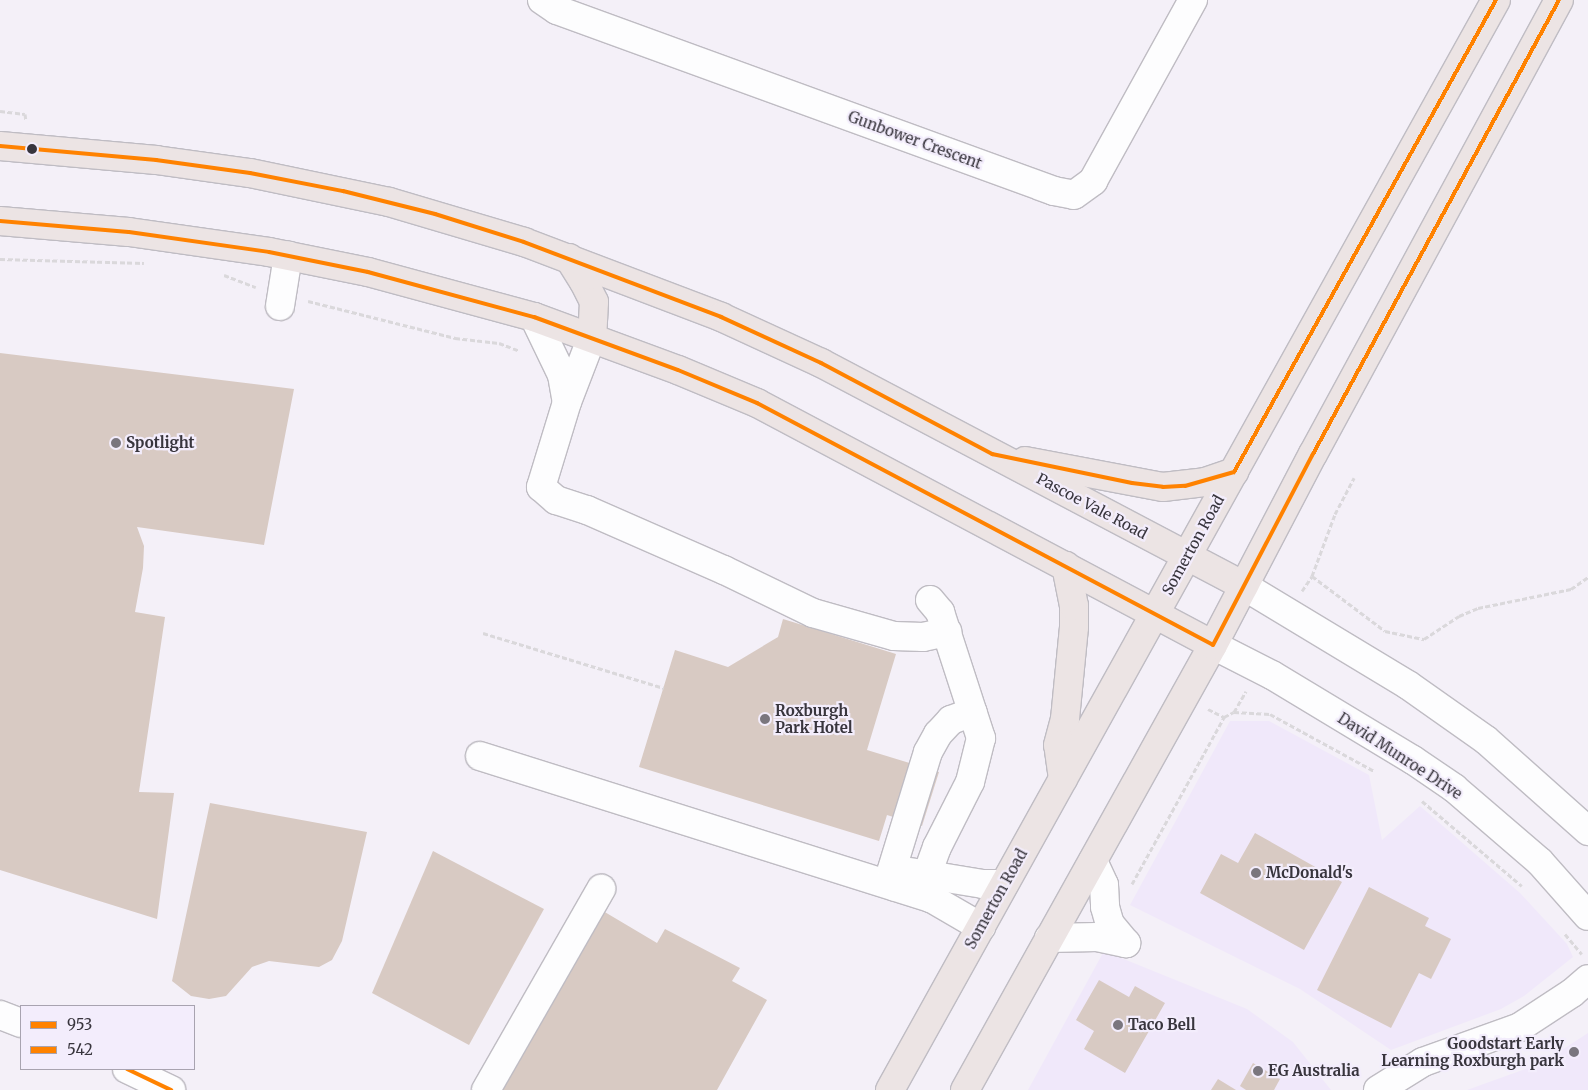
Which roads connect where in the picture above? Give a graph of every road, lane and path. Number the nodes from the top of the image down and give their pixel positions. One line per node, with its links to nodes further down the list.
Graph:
1 (542, 0): 2 (street, Gunbower Crescent)
2 (1193, 0)
3 (1496, 0): 16 (main road, Somerton Road)
4 (1559, 0): 22 (main road)
5 (0, 111): 6 (path)
6 (34, 121)
7 (0, 146): 10 (main road, Pascoe Vale Road)
8 (0, 221): 9 (main road)
9 (288, 256): 11 (street); 12 (main road)
10 (569, 258): 13 (main road); 15 (main road, Pascoe Vale Road)
11 (280, 306)
12 (534, 317): 13 (main road); 14 (street)
13 (592, 337): 14 (street); 19 (main road)
14 (567, 402): 26 (street)
15 (992, 454): 16 (main road); 18 (main road, Pascoe Vale Road)
16 (1234, 472): 18 (main road, Somerton Road)
17 (1354, 478): 20 (path)
18 (1186, 556): 22 (main road, Pascoe Vale Road); 25 (main road, Somerton Road)
19 (1066, 566): 25 (main road); 37 (main road)
20 (1312, 576): 21 (path); 23 (path)
21 (1588, 577)
22 (1244, 586): 28 (main road); 39 (street)
23 (1302, 592)
24 (930, 600): 26 (street)
25 (1156, 614): 28 (main road); 37 (main road, Somerton Road)
26 (947, 632): 32 (street)
27 (483, 633): 29 (path)
28 (1213, 645): 40 (main road); 46 (street, David Munroe Drive)
29 (664, 688)
30 (1247, 688): 33 (path)
31 (1204, 706): 34 (path)
32 (973, 712): 41 (street); 43 (street)
33 (1234, 712): 34 (path); 36 (path)
34 (1224, 718): 47 (path)
35 (480, 756): 41 (street)
36 (1374, 772)
37 (1063, 779): 42 (main road, Somerton Road)
38 (1414, 795): 45 (path)
39 (1588, 831)
40 (1093, 861): 47 (street); 50 (main road)
41 (893, 878): 43 (street)
42 (1004, 884): 43 (street); 49 (main road, Somerton Road)
43 (929, 887): 49 (street)
44 (601, 889): 56 (street)
45 (1527, 891)
46 (1588, 916)
47 (1110, 924): 50 (street)
48 (1558, 926): 51 (path)
49 (980, 927): 57 (main road, Somerton Road)
50 (1049, 938): 58 (main road)
51 (1586, 968): 59 (street)
52 (0, 1015): 53 (street)
53 (20, 1023)
54 (129, 1070): 55 (street)
55 (171, 1090)
56 (486, 1090)
57 (890, 1090)
58 (965, 1090)
59 (1378, 1090)

